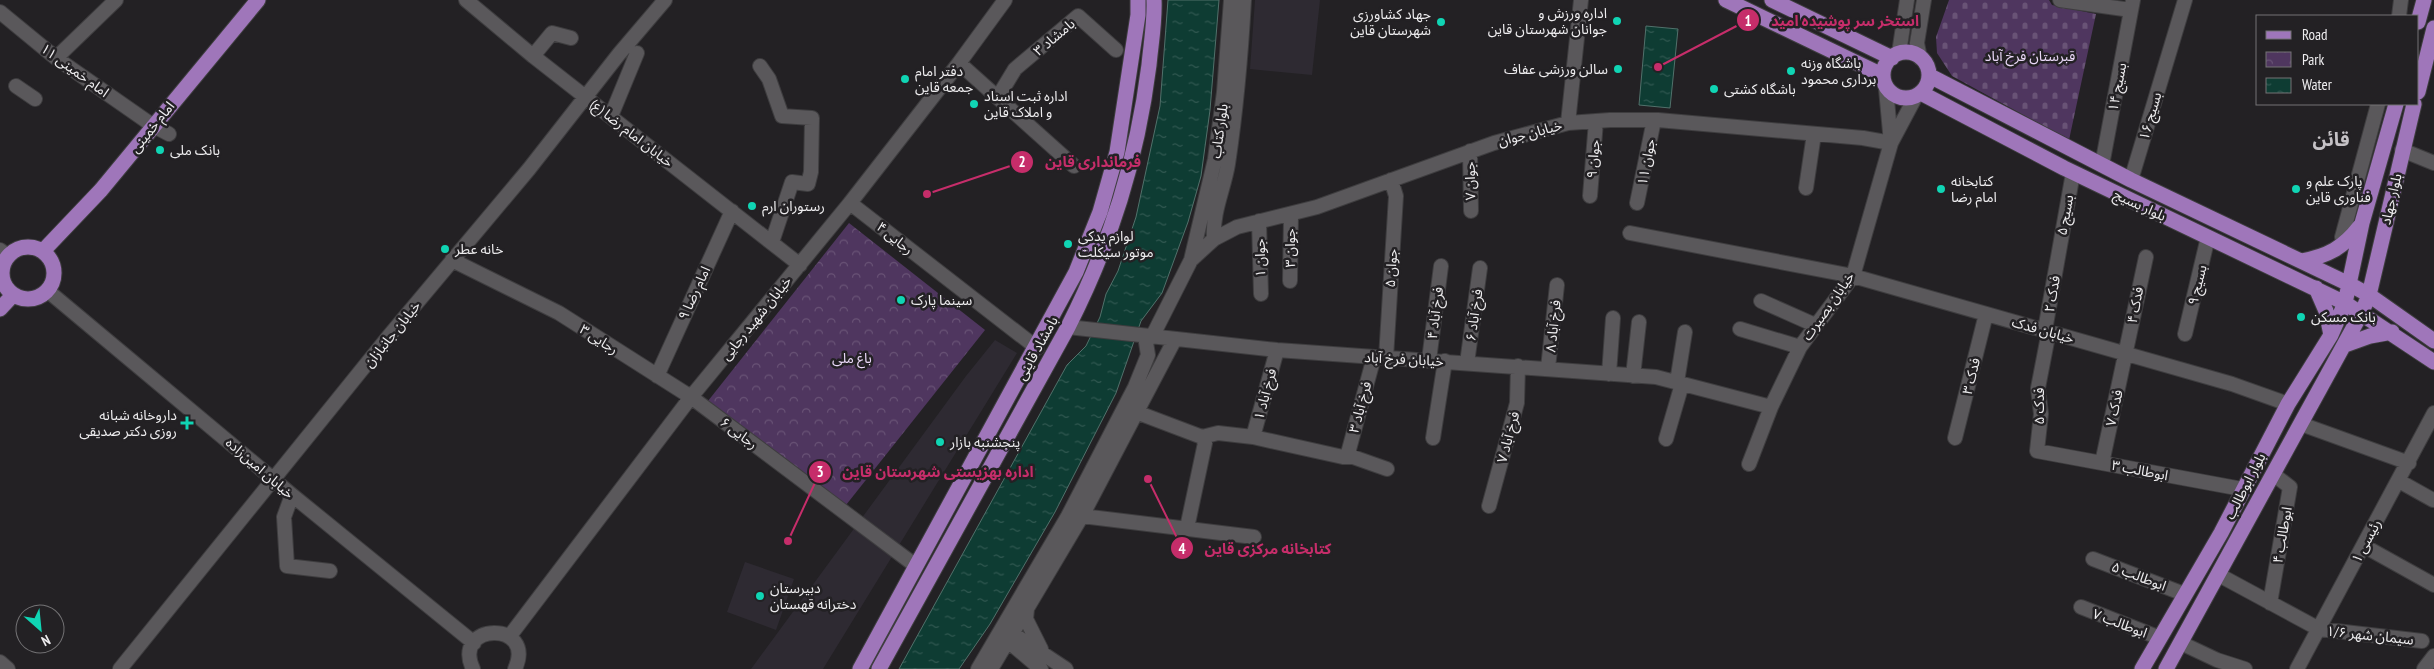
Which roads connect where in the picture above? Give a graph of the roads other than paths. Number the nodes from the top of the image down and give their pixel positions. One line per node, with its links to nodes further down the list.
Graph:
1 (116, 0): 29 (street)
2 (258, 0): 48 (main road, امام خمینی)
3 (466, 0): 28 (street, خیابان امام رضا (ع))
4 (665, 0): 38 (street, خیابان جانبازان)
5 (1005, 0): 31 (street, خیابان شهید رجایی)
6 (1138, 0): 114 (main road, بامشاد قاینی)
7 (1154, 0): 102 (main road, بامشاد قاینی)
8 (1231, 0): 80 (street, بلوار کتاب)
9 (1244, 0): 73 (street, بلوار کتاب)
10 (1581, 0): 47 (street)
11 (1726, 0): 34 (main road)
12 (1772, 0): 27 (main road)
13 (1907, 0): 27 (street)
14 (1924, 0): 30 (street)
15 (2060, 0): 19 (street)
16 (2185, 0): 59 (street, بسیج ۱۶)
17 (2401, 0): 21 (street)
18 (2424, 0): 22 (main road)
19 (2132, 5): 55 (street, بسیج ۱۴)
20 (0, 12): 29 (street, امام خمینی ۱۱)
21 (2399, 15)
22 (2419, 18)
23 (2434, 28): 35 (main road)
24 (570, 38): 28 (street)
25 (1116, 50): 39 (street, بامشاد ۳)
26 (636, 53): 44 (street)
27 (1895, 55): 30 (main road); 34 (main road)
28 (533, 56): 38 (street, خیابان امام رضا (ع))
29 (56, 58): 48 (street, امام خمینی ۱۱)
30 (1920, 58): 33 (main road)
31 (959, 64): 39 (street); 62 (street, خیابان شهید رجایی)
32 (760, 66): 74 (street)
33 (1930, 76): 37 (main road); 55 (main road, بلوار بسیج)
34 (1884, 82): 37 (main road); 51 (street)
35 (2424, 83)
36 (16, 86): 40 (street)
37 (1918, 94): 51 (street); 57 (main road, بلوار بسیج)
38 (585, 96): 44 (street, خیابان امام رضا (ع)); 79 (street, خیابان جانبازان)
39 (998, 97): 56 (street)
40 (35, 99)
41 (2378, 105): 72 (street)
42 (2396, 105): 68 (main road, بلوار جهاد)
43 (2414, 105): 52 (main road, بلوار جهاد)
44 (611, 116): 64 (street, خیابان امام رضا (ع))
45 (1654, 120): 46 (street, خیابان جوان); 50 (street, خیابان جوان); 63 (street, جوان ۱۱)
46 (1596, 121): 47 (street, خیابان جوان); 61 (street, جوان ۹)
47 (1568, 123): 53 (street, خیابان جوان)
48 (152, 126): 49 (street, امام خمینی ۱۱); 75 (main road, امام خمینی)
49 (169, 134)
50 (1814, 134): 51 (street, خیابان جوان); 60 (street)
51 (1891, 143): 85 (street, خیابان بصیرت)
52 (2402, 150): 54 (street); 69 (main road, بلوار جهاد)
53 (1470, 151): 58 (street, خیابان جوان); 65 (street, جوان ۷)
54 (2434, 163)
55 (2102, 165): 59 (main road, بلوار بسیج)
56 (1074, 166)
57 (2073, 172): 71 (main road, بلوار بسیج); 78 (street, بسیج ۵)
58 (1391, 180): 66 (street, خیابان جوان); 117 (street, جوان ۵)
59 (2131, 180): 81 (main road, بلوار بسیج)
60 (1806, 188)
61 (1590, 196)
62 (850, 203): 82 (street, خیابان شهید رجایی); 114 (street, رجایی ۴)
63 (1638, 203)
64 (732, 211): 74 (street, خیابان امام رضا (ع)); 125 (street, امام رضا ۹)
65 (1470, 211)
66 (1290, 214): 67 (street, خیابان جوان); 86 (street, جوان ۳)
67 (1259, 221): 73 (street, خیابان جوان); 91 (street, جوان ۱)
68 (2362, 223): 69 (main road); 81 (main road); 88 (main road, بلوار جهاد)
69 (2384, 228): 93 (main road, بلوار جهاد)
70 (1630, 233): 85 (street, خیابان فدک)
71 (2208, 237): 89 (main road, بلوار بسیج); 107 (street, بسیج ۹)
72 (2342, 237)
73 (1214, 238): 80 (street, خیابان جوان)
74 (772, 242): 82 (street, خیابان امام رضا (ع))
75 (43, 251): 76 (main road); 90 (main road)
76 (4, 253): 92 (main road)
77 (2146, 257): 116 (street, فدک ۴)
78 (2058, 258): 104 (street, فدک ۲)
79 (452, 260): 125 (street, رجایی ۳); 146 (street, خیابان جانبازان)
80 (1192, 260): 109 (street)
81 (2301, 261): 88 (main road, بلوار بسیج)
82 (800, 265): 128 (street, خیابان شهید رجایی)
83 (1441, 266): 118 (street, فرخ آباد ۴)
84 (1480, 268): 121 (street, فرخ آباد ۶)
85 (1853, 276): 98 (street, خیابان فدک); 101 (street, خیابان بصیرت)
86 (1290, 281)
87 (1557, 285): 123 (street, فرخ آباد ۸)
88 (2350, 285): 93 (main road, بلوار بسیج); 95 (main road, بلوار جهاد)
89 (2316, 288): 95 (main road, بلوار بسیج); 108 (main road)
90 (48, 291): 92 (main road); 146 (street, خیابان امین‌زاده)
91 (1260, 294)
92 (13, 295): 96 (main road)
93 (2369, 295): 97 (main road, بلوار جهاد); 110 (main road, بلوار بسیج)
94 (1761, 301): 101 (street)
95 (2345, 303): 97 (main road, بلوار بسیج); 108 (main road, بلوار ابوطالب)
96 (0, 309)
97 (2362, 312): 106 (main road, بلوار بسیج); 112 (main road, بلوار ابوطالب)
98 (1986, 314): 104 (street, خیابان فدک); 137 (street, فدک ۳)
99 (1613, 318): 124 (street)
100 (1639, 322): 126 (street)
101 (1815, 325): 113 (street, خیابان بصیرت)
102 (1068, 327): 109 (street, خیابان فرخ آباد); 178 (main road, بامشاد قاینی)
103 (1740, 329): 113 (street)
104 (2047, 331): 116 (street, خیابان فدک); 139 (street, فدک ۵)
105 (1685, 332): 127 (street)
106 (2392, 332): 112 (main road); 120 (main road, بلوار بسیج)
107 (2185, 334)
108 (2331, 335): 129 (main road, بلوار ابوطالب)
109 (1148, 336): 111 (street, خیابان فرخ آباد); 168 (street)
110 (2433, 337)
111 (1175, 339): 115 (street, خیابان فرخ آباد); 131 (street)
112 (2345, 345): 133 (main road, بلوار ابوطالب)
113 (1800, 347): 130 (street, خیابان بصیرت)
114 (1037, 348): 159 (main road, بامشاد قاینی)
115 (1278, 350): 117 (street, خیابان فرخ آباد); 135 (street, فرخ آباد ۱)
116 (2126, 354): 129 (street, خیابان فدک); 141 (street, فدک ۷)
117 (1380, 358): 118 (street, خیابان فرخ آباد); 140 (street, فرخ آباد ۳)
118 (1429, 360): 119 (street, خیابان فرخ آباد)
119 (1445, 361): 121 (street, خیابان فرخ آباد); 136 (street)
120 (2434, 362)
121 (1467, 363): 122 (street, خیابان فرخ آباد)
122 (1518, 366): 123 (street, خیابان فرخ آباد); 151 (street, فرخ آباد ۷)
123 (1548, 368): 124 (street, خیابان فرخ آباد)
124 (1609, 374): 126 (street, خیابان فرخ آباد)
125 (657, 376): 128 (street, رجایی ۳)
126 (1634, 376): 127 (street, خیابان فرخ آباد)
127 (1679, 383): 130 (street, خیابان فرخ آباد); 138 (street)
128 (691, 397): 159 (street, رجایی ۶); 169 (street, خیابان شهید رجایی)
129 (2288, 404): 148 (main road, بلوار ابوطالب)
130 (1771, 407): 143 (street, خیابان بصیرت)
131 (1136, 412): 134 (street); 152 (street)
132 (2434, 413): 142 (street, رئیسی ۱)
133 (2301, 424): 142 (street); 145 (main road, بلوار ابوطالب)
134 (1202, 437): 135 (street); 153 (street)
135 (1254, 437): 140 (street)
136 (1433, 438)
137 (1955, 438)
138 (1666, 439)
139 (2037, 451): 141 (street, ابوطالب ۳)
140 (1347, 458): 144 (street)
141 (2102, 463): 148 (street, ابوطالب ۳)
142 (2408, 463): 147 (street, رئیسی ۱)
143 (1749, 464)
144 (1387, 469)
145 (2274, 474): 156 (main road, بلوار ابوطالب); 164 (street, ابوطالب ۴)
146 (275, 479): 149 (street, خیابان امین‌زاده); 183 (street, خیابان جانبازان)
147 (2399, 481): 150 (street); 157 (street, رئیسی ۱)
148 (2242, 489): 154 (main road, بلوار ابوطالب)
149 (292, 495): 160 (street); 172 (street, خیابان امین‌زاده)
150 (2433, 500)
151 (1489, 506)
152 (1082, 516): 153 (street); 166 (street)
153 (1187, 528): 155 (street)
154 (2221, 533): 156 (street); 163 (main road, بلوار ابوطالب)
155 (1254, 537)
156 (2236, 543): 161 (main road, بلوار ابوطالب)
157 (2364, 546): 162 (street); 167 (street, رئیسی ۱)
158 (2093, 559): 163 (street, ابوطالب ۵)
159 (916, 566): 174 (main road, بامشاد قاینی)
160 (330, 571)
161 (2219, 575): 164 (street); 173 (main road, بلوار ابوطالب)
162 (2434, 585)
163 (2184, 594): 170 (main road, بلوار ابوطالب)
164 (2270, 603): 167 (street)
165 (2081, 607): 170 (street, ابوطالب ۷)
166 (1027, 609): 168 (street); 175 (street)
167 (2318, 629): 171 (street, سیمان شهر ۱/۶); 191 (street, رئیسی ۱)
168 (1005, 634): 175 (street); 179 (street); 180 (street); 187 (street)
169 (509, 637): 172 (street); 185 (street)
170 (2160, 638): 189 (main road, بلوار ابوطالب)
171 (2422, 640)
172 (474, 642): 184 (street)
173 (2181, 643): 181 (street); 190 (main road, بلوار ابوطالب)
174 (870, 652): 178 (main road); 186 (main road, بامشاد قاینی)
175 (1043, 652): 188 (street)
176 (2434, 656): 192 (street)
177 (0, 662): 182 (street)
178 (882, 664)
179 (1037, 665): 180 (street)
180 (993, 666)
181 (2242, 668)
182 (8, 669)
183 (120, 669)
184 (474, 669)
185 (515, 669)
186 (860, 669)
187 (978, 669)
188 (1066, 669)
189 (2142, 669)
190 (2166, 669)
191 (2297, 669)
192 (2424, 669)

